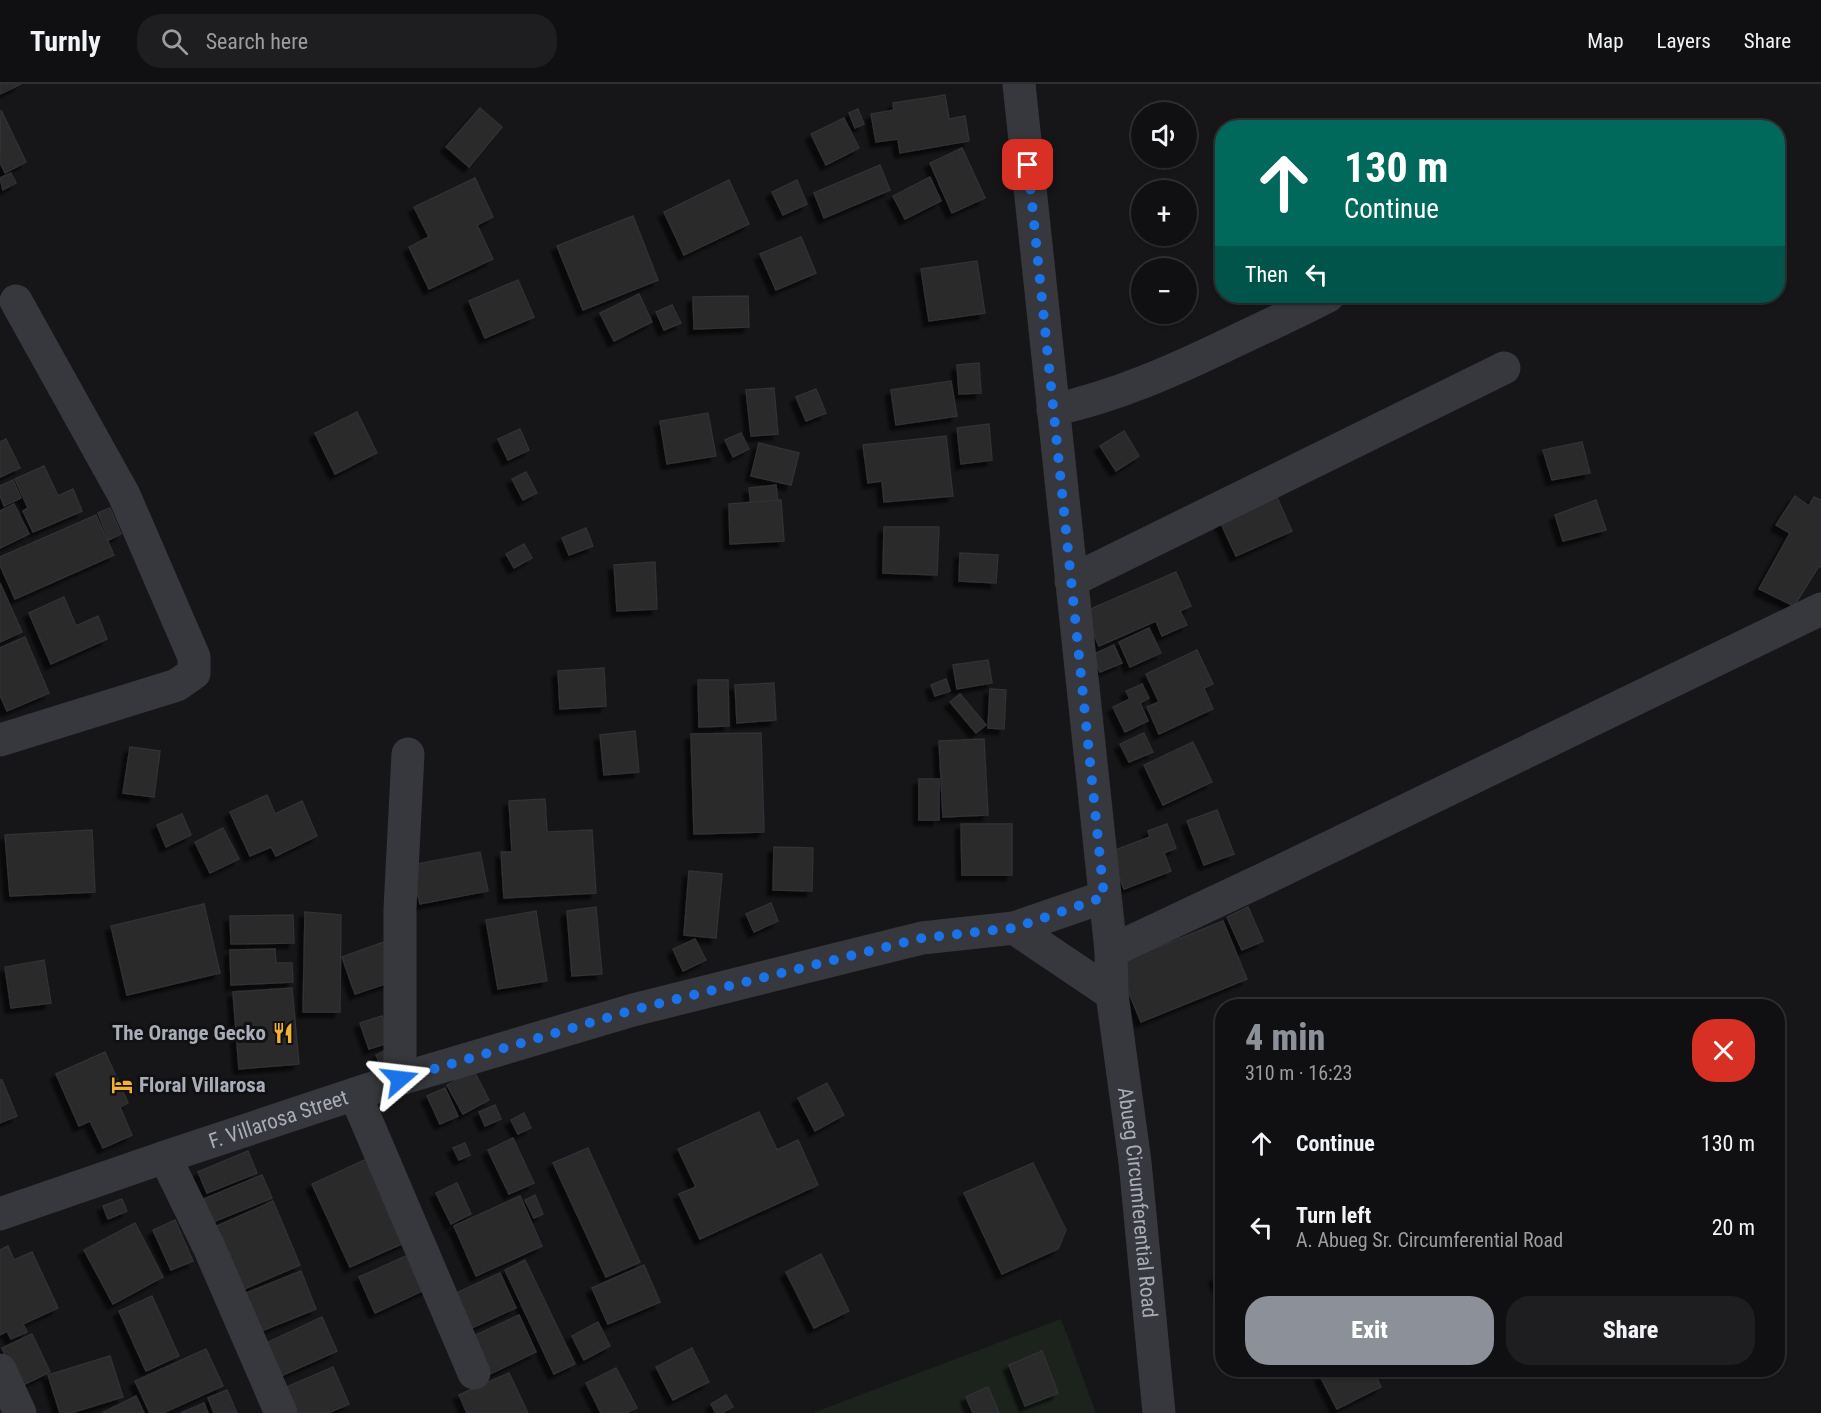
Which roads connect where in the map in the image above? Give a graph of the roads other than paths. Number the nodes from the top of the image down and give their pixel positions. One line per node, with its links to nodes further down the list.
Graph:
1 (1019, 84): 5 (street, Abueg Circumferential Road)
2 (16, 301): 8 (street)
3 (1313, 303): 5 (street)
4 (1504, 368): 6 (street)
5 (1053, 410): 6 (street, Abueg Circumferential Road)
6 (1071, 581): 10 (street, Abueg Circumferential Road)
7 (1821, 609): 12 (street)
8 (0, 740)
9 (408, 754): 14 (street)
10 (1104, 897): 11 (street, F. Villarosa Street); 12 (street, Abueg Circumferential Road)
11 (1014, 928): 13 (street); 14 (street, F. Villarosa Street)
12 (1110, 951): 13 (street, Abueg Circumferential Road)
13 (1113, 994): 22 (street, Abueg Circumferential Road)
14 (400, 1079): 15 (street, F. Villarosa Street)
15 (354, 1094): 16 (street, F. Villarosa Street); 19 (street)
16 (165, 1157): 17 (street, F. Villarosa Street); 21 (street)
17 (0, 1214)
18 (0, 1370): 20 (street)
19 (474, 1372)
20 (20, 1413)
21 (281, 1413)
22 (1159, 1413)

